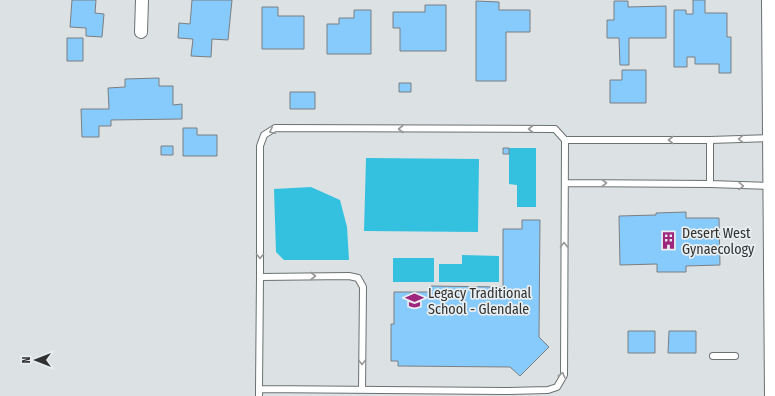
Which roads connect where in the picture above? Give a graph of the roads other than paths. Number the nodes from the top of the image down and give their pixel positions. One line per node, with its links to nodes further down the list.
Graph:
1 (142, 0): 3 (street)
2 (770, 0): 4 (main road)
3 (141, 32)
4 (772, 138): 6 (lane, one-way to 6); 9 (main road)
5 (565, 140): 6 (lane, one-way to 5); 7 (lane); 10 (lane, one-way to 10)
6 (710, 140): 8 (lane)
7 (565, 183): 8 (lane, one-way to 8); 16 (lane, one-way to 7)
8 (710, 184): 9 (lane, one-way to 9)
9 (773, 196): 11 (main road)
10 (260, 277): 14 (lane); 15 (lane, one-way to 15)
11 (774, 336): 18 (main road)
12 (713, 356): 13 (lane)
13 (736, 356)
14 (258, 389): 15 (lane); 17 (lane)
15 (362, 390): 16 (lane)
16 (505, 393)
17 (259, 396)
18 (773, 396)

